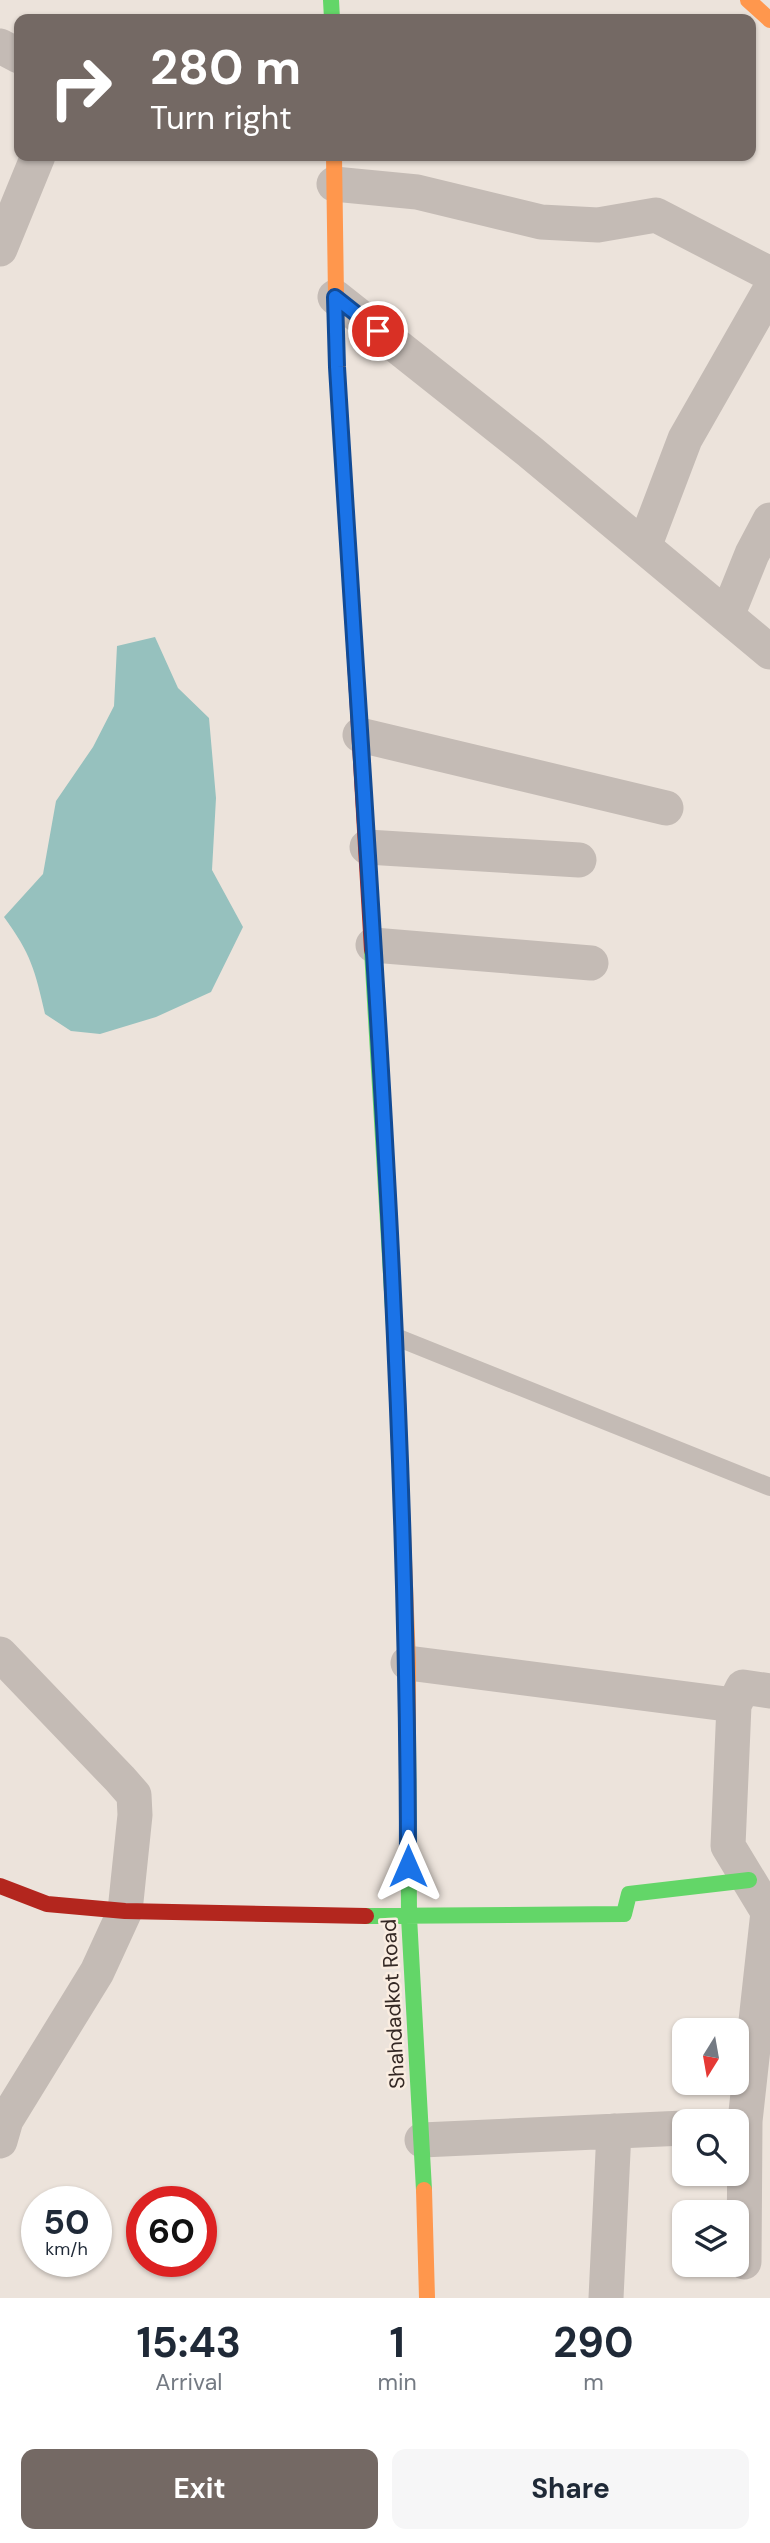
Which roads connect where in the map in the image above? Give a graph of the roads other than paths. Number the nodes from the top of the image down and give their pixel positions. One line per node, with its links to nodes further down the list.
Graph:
1 (748, 0): 2 (main road)
2 (770, 20)
3 (36, 161): 5 (street)
4 (334, 170): 6 (street); 8 (main road, Shahdadkot Road)
5 (0, 249)
6 (770, 274)
7 (770, 290): 10 (street)
8 (335, 297): 10 (street); 13 (main road, Shahdadkot Road)
9 (770, 520): 11 (street)
10 (644, 547): 11 (street)
11 (727, 616): 12 (street)
12 (770, 652)
13 (360, 735): 14 (street); 15 (main road, Shahdadkot Road)
14 (666, 808)
15 (367, 847): 16 (street); 17 (main road, Shahdadkot Road)
16 (579, 860)
17 (373, 945): 18 (street); 19 (main road, Shahdadkot Road)
18 (591, 963)
19 (396, 1337): 20 (lane); 22 (main road, Shahdadkot Road)
20 (770, 1487)
21 (0, 1654): 27 (street)
22 (408, 1663): 24 (street); 28 (main road, Shahdadkot Road)
23 (770, 1691): 24 (street)
24 (734, 1705): 25 (street)
25 (749, 1881): 28 (main road); 29 (street)
26 (0, 1886): 27 (main road)
27 (125, 1911): 28 (main road); 33 (street)
28 (409, 1917): 32 (main road, Shahdadkot Road)
29 (751, 2118): 34 (street)
30 (672, 2129): 31 (street)
31 (614, 2131): 32 (street); 36 (street)
32 (422, 2140): 35 (main road, Shahdadkot Road)
33 (0, 2141)
34 (747, 2200)
35 (427, 2298)
36 (606, 2298)

